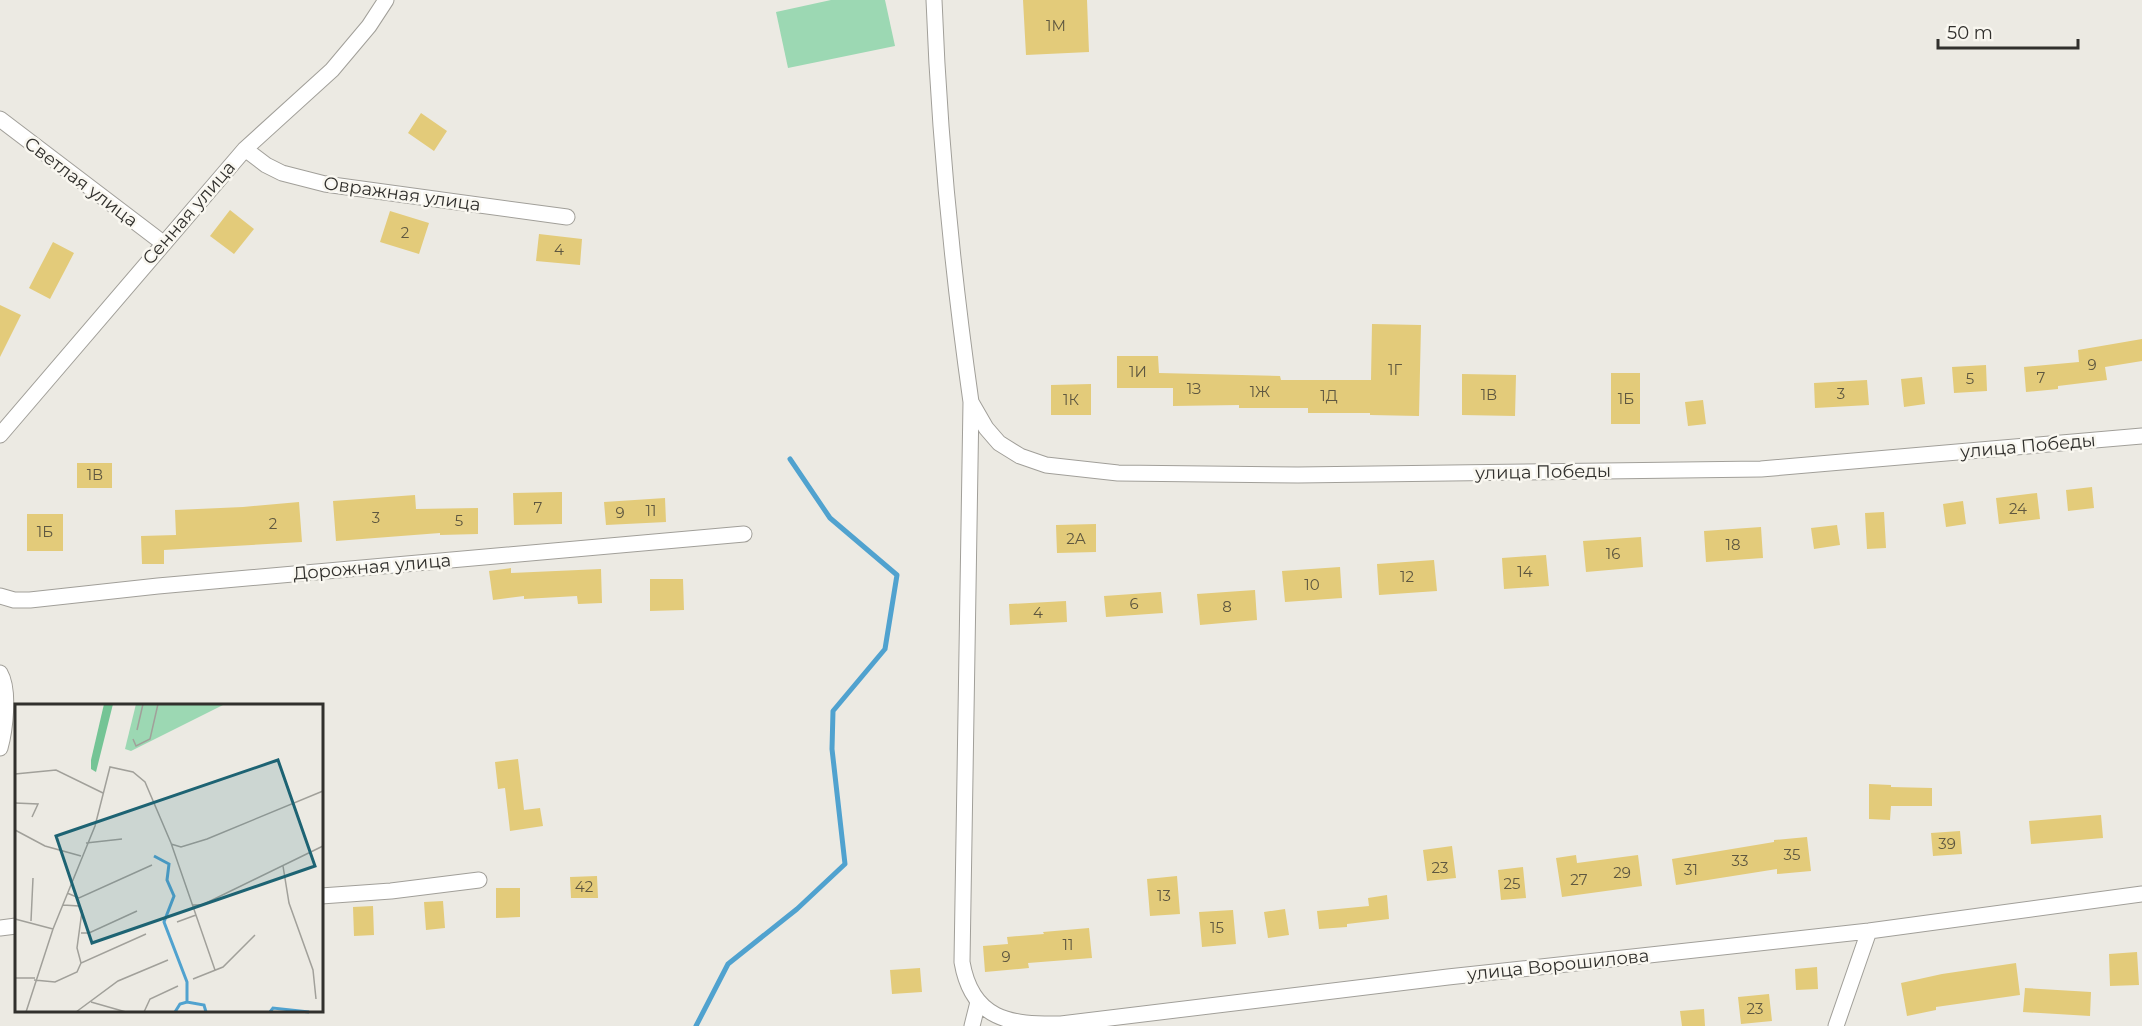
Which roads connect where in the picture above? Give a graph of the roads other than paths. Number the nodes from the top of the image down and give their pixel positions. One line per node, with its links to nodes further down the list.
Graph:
1 (386, 0): 4 (street, Сенная улица)
2 (934, 0): 7 (street)
3 (0, 120): 6 (street, Светлая улица)
4 (245, 149): 5 (street, Овражная улица); 6 (street, Сенная улица)
5 (567, 217)
6 (163, 243): 8 (street, Сенная улица)
7 (971, 402): 9 (street, улица Победы); 20 (street)
8 (0, 435)
9 (2142, 436)
10 (744, 534): 11 (street, Дорожная улица)
11 (0, 596)
12 (0, 673): 13 (street)
13 (0, 748)
14 (478, 880): 16 (street)
15 (2142, 894): 19 (street, улица Ворошилова)
16 (322, 896)
17 (15, 926): 18 (street)
18 (0, 927)
19 (1869, 932): 20 (street, улица Ворошилова); 22 (street)
20 (978, 1002): 21 (street)
21 (972, 1026)
22 (1836, 1026)

